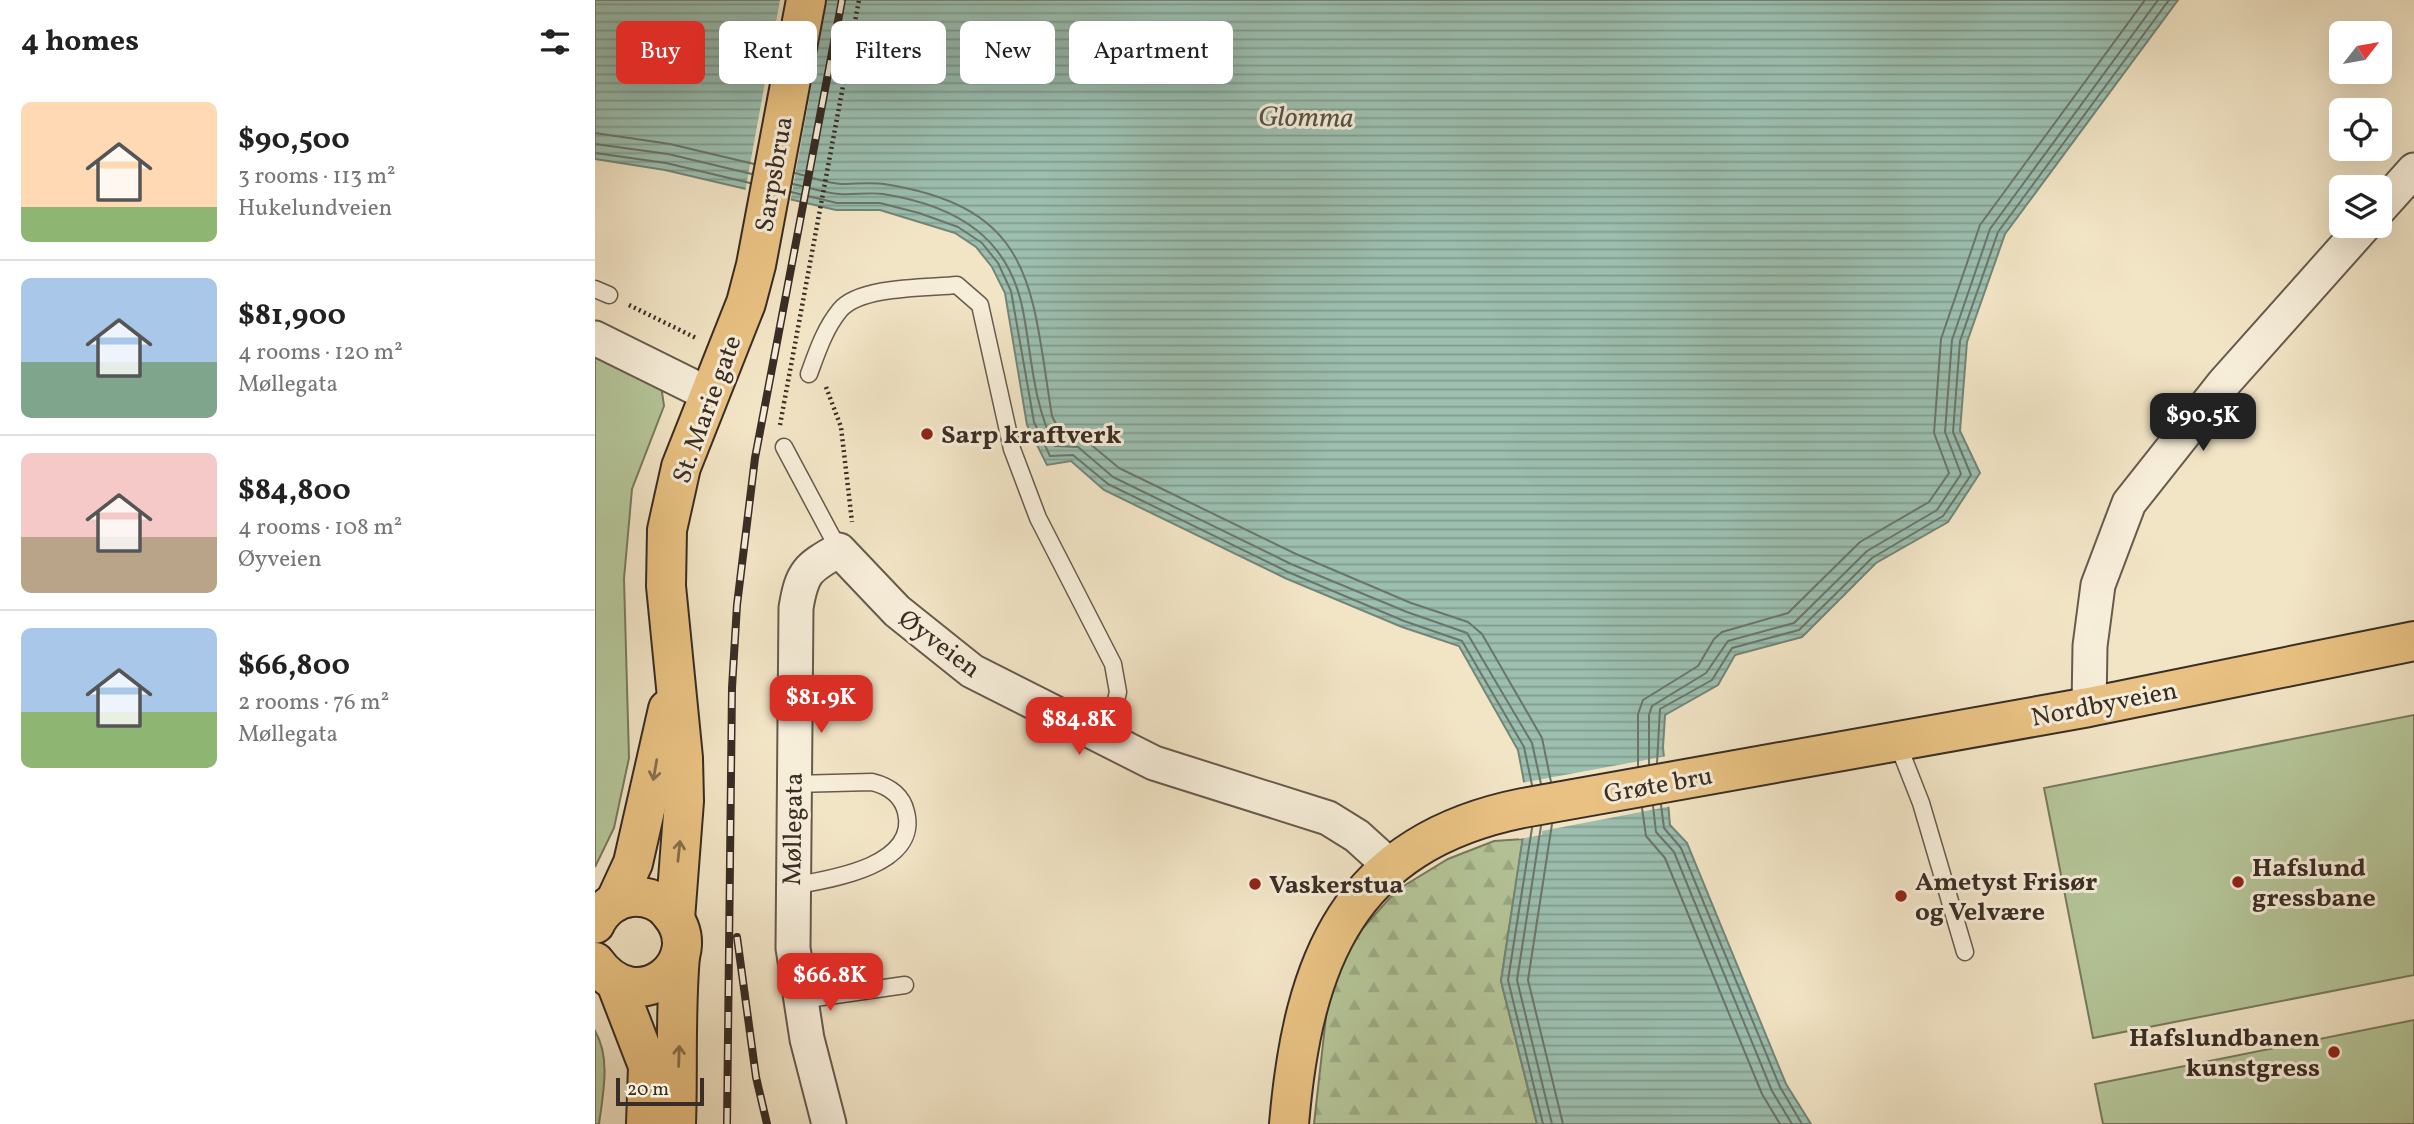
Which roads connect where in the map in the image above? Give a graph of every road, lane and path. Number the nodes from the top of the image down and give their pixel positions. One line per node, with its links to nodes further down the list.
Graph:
1 (806, 0): 6 (main road, Sarpsbrua)
2 (859, 0): 12 (path, bridge)
3 (2414, 170): 4 (street)
4 (2392, 195)
5 (2353, 238): 17 (street)
6 (757, 265): 11 (main road, St. Marie gate)
7 (602, 292): 9 (path)
8 (595, 338): 11 (street)
9 (703, 341)
10 (809, 374): 14 (path); 18 (lane)
11 (710, 395): 16 (main road, St. Marie gate)
12 (784, 403)
13 (784, 447): 14 (lane, Øyveien)
14 (839, 550): 18 (street, Øyveien); 21 (street, Møllegata)
15 (2414, 641): 17 (main road, Nordbyveien)
16 (675, 680): 24 (main road, St. Marie gate, one-way to 24); 25 (main road, St. Marie gate, one-way to 16)
17 (2089, 707): 19 (main road, Nordbyveien)
18 (1106, 741): 22 (street, Øyveien)
19 (1897, 742): 20 (main road, Nordbyveien); 26 (lane)
20 (1794, 760): 22 (main road, Grøte bru)
21 (793, 784): 23 (street, Møllegata); 23 (lane)
22 (1390, 866): 33 (main road)
23 (791, 886): 29 (street, Møllegata)
24 (603, 911): 25 (main road)
25 (678, 937): 27 (main road); 31 (main road, St. Marie gate, one-way to 25)
26 (1965, 952)
27 (602, 973): 30 (main road)
28 (905, 985): 29 (lane)
29 (801, 1000): 32 (street, Møllegata)
30 (646, 1124)
31 (676, 1124)
32 (829, 1124)
33 (1289, 1124)

